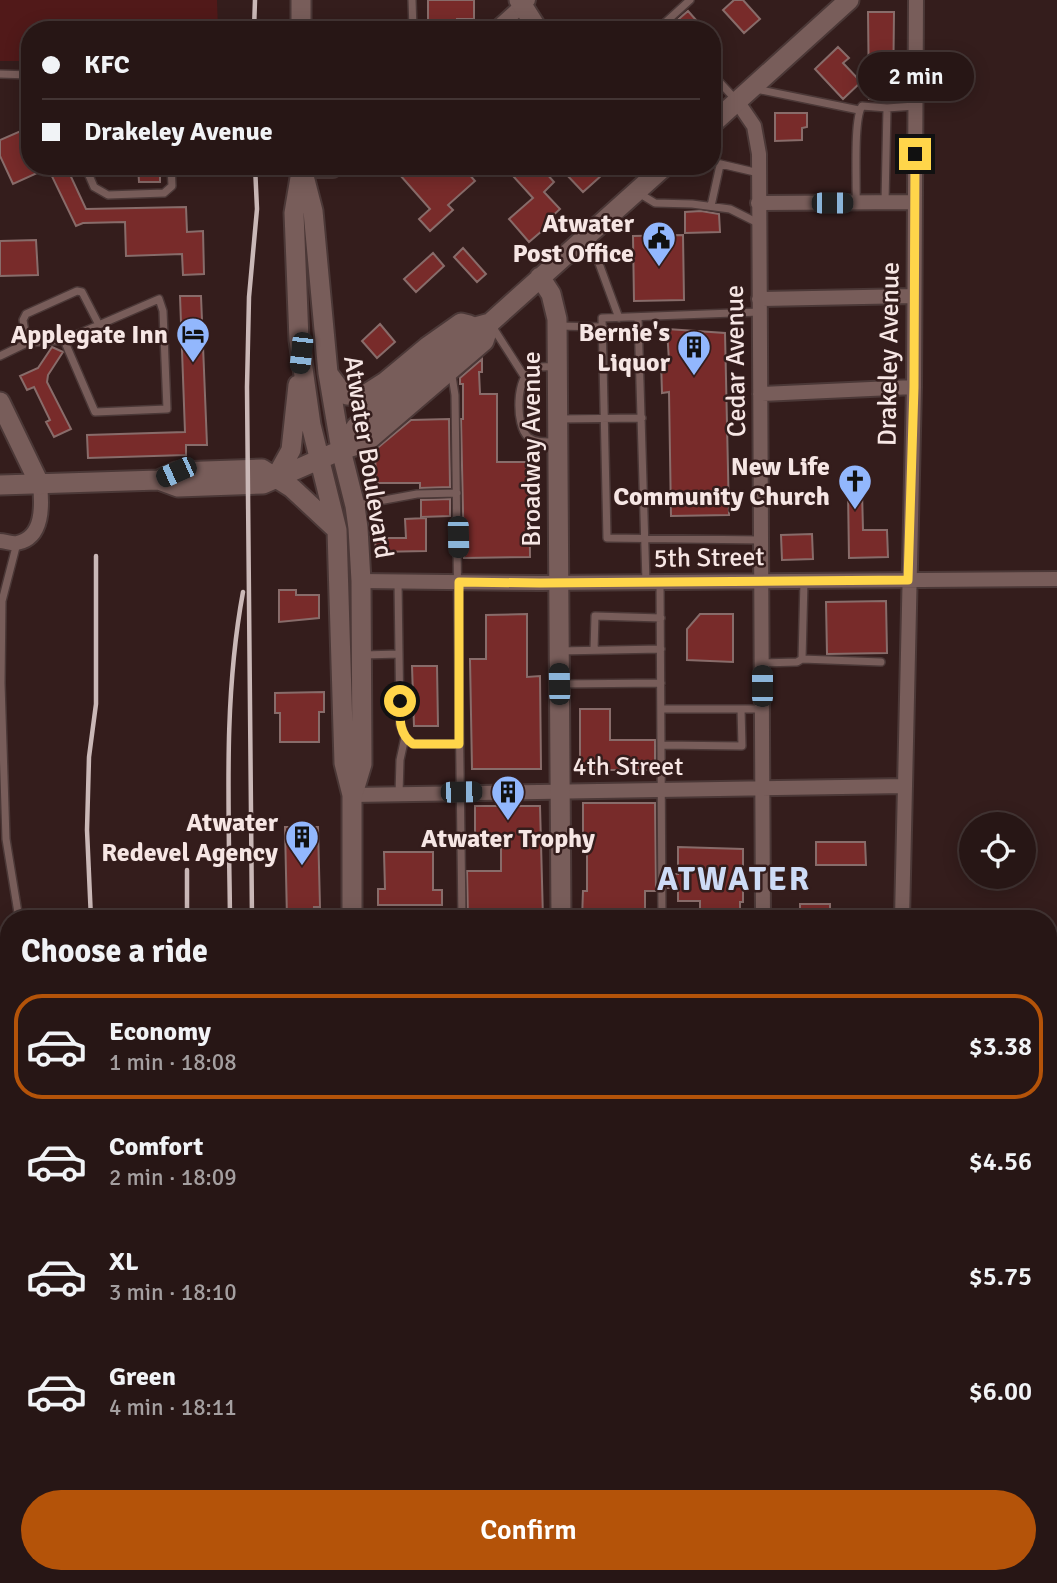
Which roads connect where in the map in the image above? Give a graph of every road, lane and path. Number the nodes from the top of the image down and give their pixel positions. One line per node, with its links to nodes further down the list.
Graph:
1 (301, 0): 7 (main road)
2 (412, 0): 8 (lane)
3 (690, 0): 11 (lane)
4 (849, 0): 15 (main road)
5 (916, 0): 17 (street, Drakeley Avenue)
6 (523, 2): 9 (street); 10 (main road)
7 (301, 21)
8 (413, 21)
9 (504, 21)
10 (533, 21)
11 (667, 21)
12 (0, 74): 13 (lane)
13 (21, 75)
14 (721, 84): 16 (lane)
15 (752, 88): 16 (main road); 19 (lane)
16 (737, 101): 20 (main road); 22 (street, Cedar Avenue)
17 (915, 106): 18 (lane); 31 (street, Drakeley Avenue)
18 (887, 108): 19 (lane); 30 (lane)
19 (859, 110): 33 (lane)
20 (721, 116)
21 (721, 165): 22 (lane)
22 (758, 173): 32 (street, Cedar Avenue)
23 (89, 175): 24 (lane)
24 (172, 175)
25 (301, 175): 48 (main road, Atwater Boulevard)
26 (304, 175): 52 (main road, Atwater Boulevard)
27 (654, 175): 29 (main road)
28 (715, 175): 34 (lane)
29 (636, 192): 34 (lane); 36 (main road)
30 (885, 202): 31 (street); 33 (street)
31 (914, 202): 38 (street, Drakeley Avenue)
32 (758, 203): 33 (street); 35 (street, Cedar Avenue)
33 (856, 203)
34 (711, 206): 35 (lane)
35 (758, 223): 39 (street, Cedar Avenue)
36 (580, 241): 37 (main road); 41 (lane)
37 (540, 277): 44 (main road); 45 (main road, Broadway Avenue)
38 (913, 296): 39 (street); 54 (street, Drakeley Avenue)
39 (759, 305): 40 (lane); 55 (street, Cedar Avenue)
40 (638, 317): 41 (lane); 58 (lane)
41 (620, 318): 42 (lane)
42 (603, 323): 45 (lane); 57 (lane)
43 (99, 325): 46 (lane); 46 (lane); 47 (lane)
44 (481, 325): 51 (main road); 52 (main road); 53 (lane); 61 (main road)
45 (557, 326): 50 (main road, Broadway Avenue)
46 (64, 340): 47 (lane)
47 (27, 343): 49 (lane)
48 (301, 353): 62 (main road, Atwater Boulevard); 63 (main road)
49 (0, 356)
50 (557, 367): 53 (lane); 59 (main road, Broadway Avenue)
51 (451, 370): 61 (main road); 66 (lane)
52 (328, 373): 61 (main road, Atwater Boulevard)
53 (524, 376): 60 (lane)
54 (914, 387): 55 (street); 75 (street, Drakeley Avenue)
55 (760, 394): 70 (street, Cedar Avenue)
56 (0, 401): 65 (main road)
57 (605, 418): 58 (lane); 59 (lane); 69 (lane)
58 (642, 418): 69 (lane)
59 (558, 419): 60 (main road, Broadway Avenue)
60 (557, 442): 81 (main road, Broadway Avenue)
61 (341, 450): 62 (main road); 67 (main road, Atwater Boulevard)
62 (319, 461): 63 (main road); 68 (main road, Atwater Boulevard)
63 (276, 477): 65 (main road); 68 (main road)
64 (0, 485): 65 (main road)
65 (40, 485): 72 (street)
66 (457, 493): 67 (lane); 79 (lane)
67 (355, 506): 77 (main road, Atwater Boulevard)
68 (337, 530): 105 (main road, Atwater Boulevard)
69 (645, 539): 70 (lane); 80 (lane)
70 (761, 540): 76 (street, Cedar Avenue)
71 (0, 541): 72 (street)
72 (18, 543): 106 (lane)
73 (1057, 579): 75 (street, 5th Street)
74 (804, 580): 75 (street, 5th Street); 76 (street, 5th Street); 88 (lane)
75 (908, 580): 99 (street, Drakeley Avenue)
76 (762, 581): 80 (street, 5th Street); 90 (street, Cedar Avenue)
77 (361, 582): 78 (street, 5th Street); 86 (main road, Atwater Boulevard)
78 (398, 582): 79 (street, 5th Street); 87 (lane)
79 (459, 582): 81 (street, 5th Street); 97 (lane)
80 (653, 582): 81 (street, 5th Street); 82 (lane)
81 (558, 583): 85 (main road, Broadway Avenue)
82 (661, 618): 83 (lane); 84 (lane)
83 (661, 649): 84 (lane); 91 (lane)
84 (594, 650): 85 (lane)
85 (559, 651): 92 (main road, Broadway Avenue)
86 (361, 654): 87 (lane); 105 (main road, Atwater Boulevard)
87 (399, 654): 96 (lane)
88 (802, 659): 89 (lane); 90 (lane)
89 (881, 662)
90 (762, 663): 95 (street, Cedar Avenue)
91 (662, 683): 92 (lane); 93 (lane)
92 (559, 684): 102 (main road, Broadway Avenue)
93 (662, 709): 94 (lane); 98 (lane)
94 (741, 709): 95 (lane); 98 (lane)
95 (762, 709): 100 (street, Cedar Avenue)
96 (405, 737): 97 (lane); 104 (lane)
97 (459, 744): 103 (lane)
98 (662, 745): 101 (lane)
99 (905, 786): 100 (street, 4th Street); 112 (street, Drakeley Avenue)
100 (762, 789): 101 (street, 4th Street); 111 (street, Cedar Avenue)
101 (663, 790): 102 (street, 4th Street); 110 (lane)
102 (560, 791): 103 (street, 4th Street); 109 (main road, Broadway Avenue)
103 (461, 792): 104 (street, 4th Street); 108 (lane)
104 (399, 794): 105 (street, 4th Street)
105 (352, 795): 107 (main road, Atwater Boulevard)
106 (18, 910)
107 (352, 910)
108 (462, 910)
109 (561, 910)
110 (662, 910)
111 (763, 910)
112 (902, 910)

